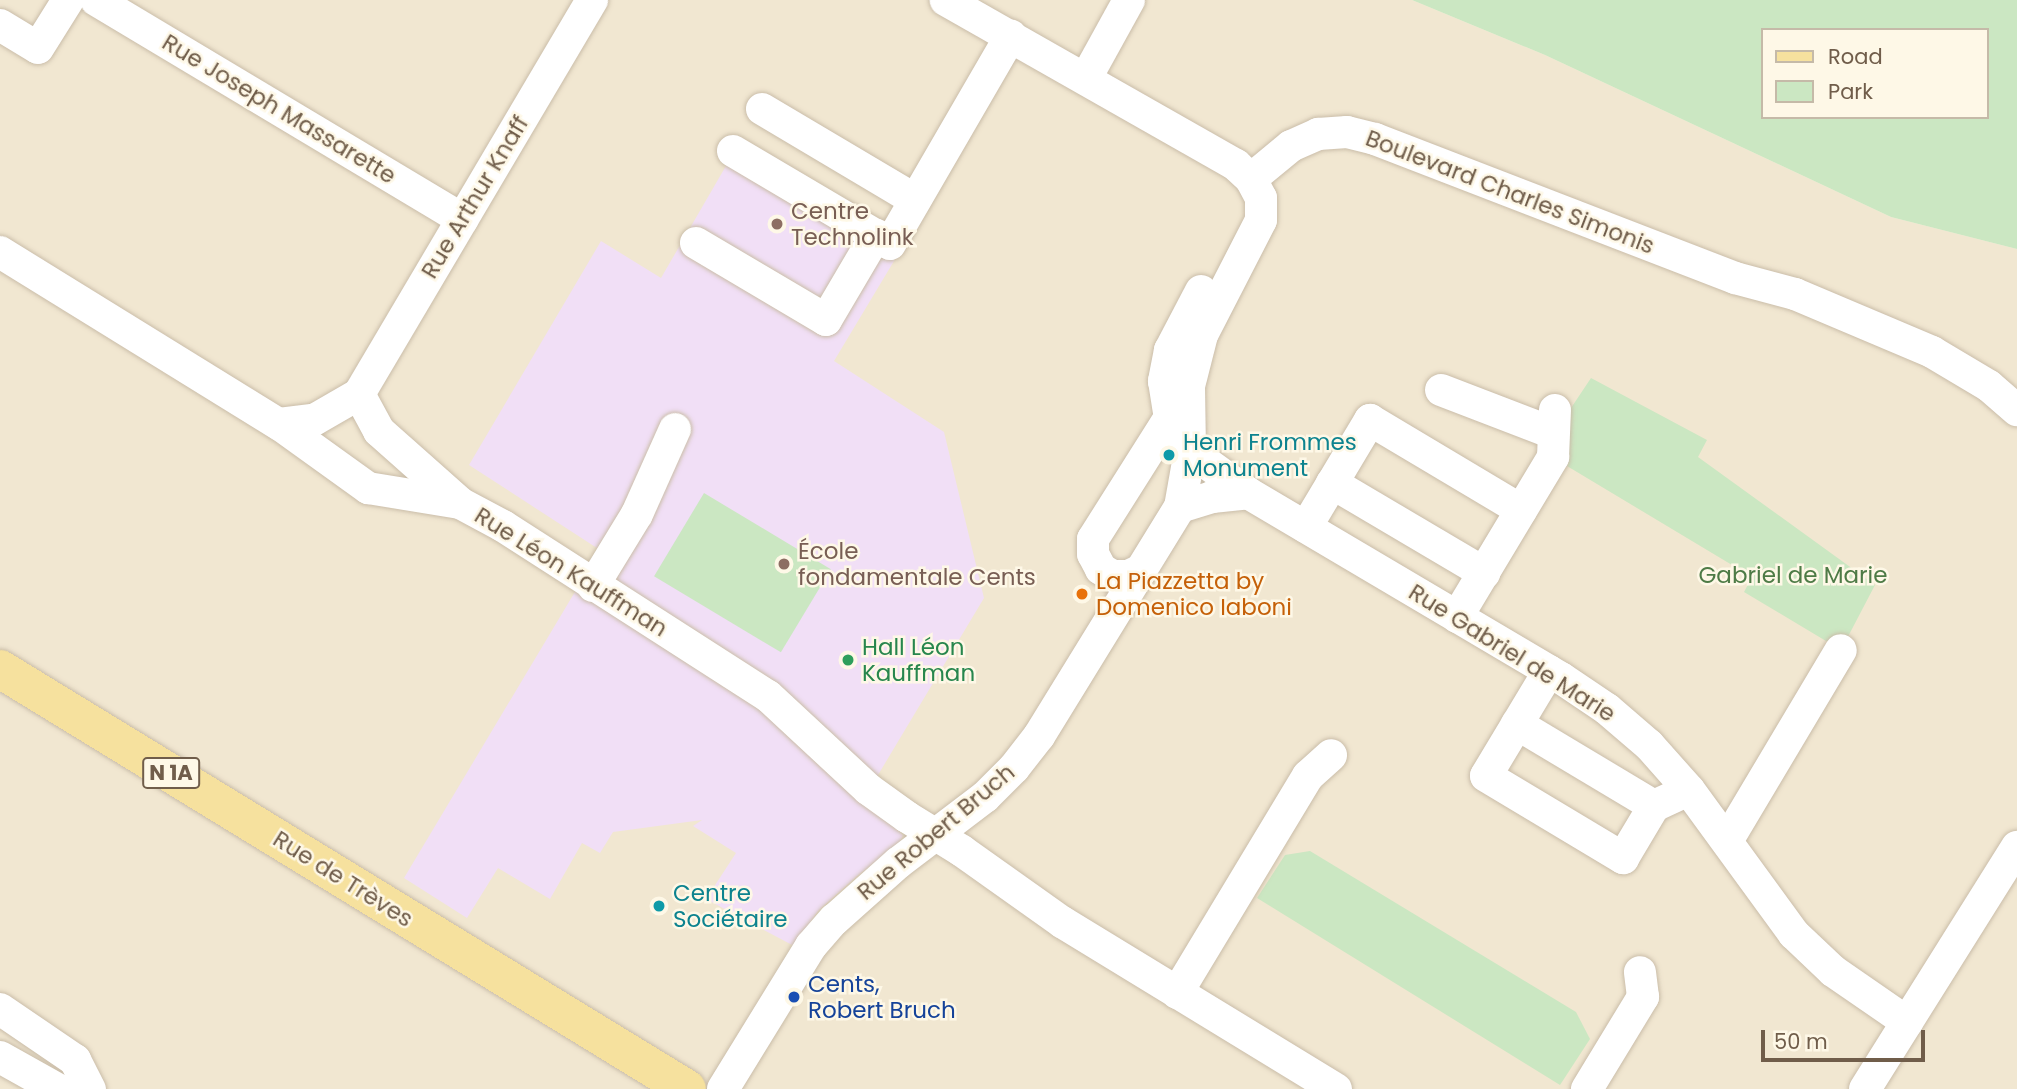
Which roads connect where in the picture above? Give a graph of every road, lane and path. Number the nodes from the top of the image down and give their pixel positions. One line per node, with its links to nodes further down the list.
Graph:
1 (68, 0): 6 (street)
2 (96, 0): 13 (street, Rue Joseph Massarette)
3 (592, 0): 13 (street, Rue Arthur Knaff)
4 (947, 0): 7 (street)
5 (1129, 0): 8 (street)
6 (0, 25)
7 (1010, 35): 8 (street); 12 (street)
8 (1086, 78): 11 (street)
9 (762, 109): 12 (street)
10 (733, 151): 14 (street)
11 (1251, 179): 19 (street, Boulevard Charles Simonis); 20 (street); 23 (street, Rue Robert Bruch)
12 (915, 200): 14 (street)
13 (462, 219): 18 (street, Rue Arthur Knaff)
14 (883, 239): 15 (street)
15 (696, 243)
16 (0, 252): 21 (street, Rue Léon Kauffman)
17 (1441, 390): 29 (street)
18 (359, 394): 21 (street, Rue Arthur Knaff); 28 (street)
19 (2017, 410)
20 (1170, 416): 23 (street); 24 (street)
21 (279, 424): 28 (street, Rue Léon Kauffman)
22 (675, 429): 33 (street)
23 (1190, 451): 26 (street, Rue Gabriel de Marie); 27 (street, Rue Robert Bruch)
24 (1130, 478): 27 (street); 31 (street)
25 (1332, 483): 29 (street); 30 (street); 32 (street)
26 (1248, 493): 27 (street); 30 (street, Rue Gabriel de Marie)
27 (1181, 500): 31 (street, Rue Robert Bruch)
28 (460, 503): 33 (street, Rue Léon Kauffman)
29 (1521, 510): 32 (street)
30 (1306, 527): 34 (street, Rue Gabriel de Marie)
31 (1141, 570): 42 (street, Rue Robert Bruch)
32 (1484, 573): 34 (street)
33 (593, 586): 42 (street, Rue Léon Kauffman)
34 (1458, 617): 37 (street, Rue Gabriel de Marie)
35 (1841, 650): 43 (street)
36 (0, 669): 50 (main road, Rue de Trèves / N 1A)
37 (1549, 671): 38 (street); 40 (street, Rue Gabriel de Marie)
38 (1517, 724): 41 (street); 41 (street)
39 (1331, 755): 46 (street)
40 (1689, 790): 41 (street); 43 (street, Rue Gabriel de Marie)
41 (1654, 806)
42 (936, 835): 46 (street, Rue Léon Kauffman); 53 (street, Rue Robert Bruch)
43 (1727, 841): 48 (street, Rue Gabriel de Marie)
44 (2017, 847): 48 (street)
45 (1640, 972): 55 (street)
46 (1177, 993): 54 (street, Rue Léon Kauffman)
47 (0, 1009): 52 (street)
48 (1907, 1022): 56 (street)
49 (0, 1057): 51 (street)
50 (667, 1084)
51 (57, 1089)
52 (87, 1089)
53 (723, 1089)
54 (1336, 1089)
55 (1587, 1089)
56 (1865, 1089)

